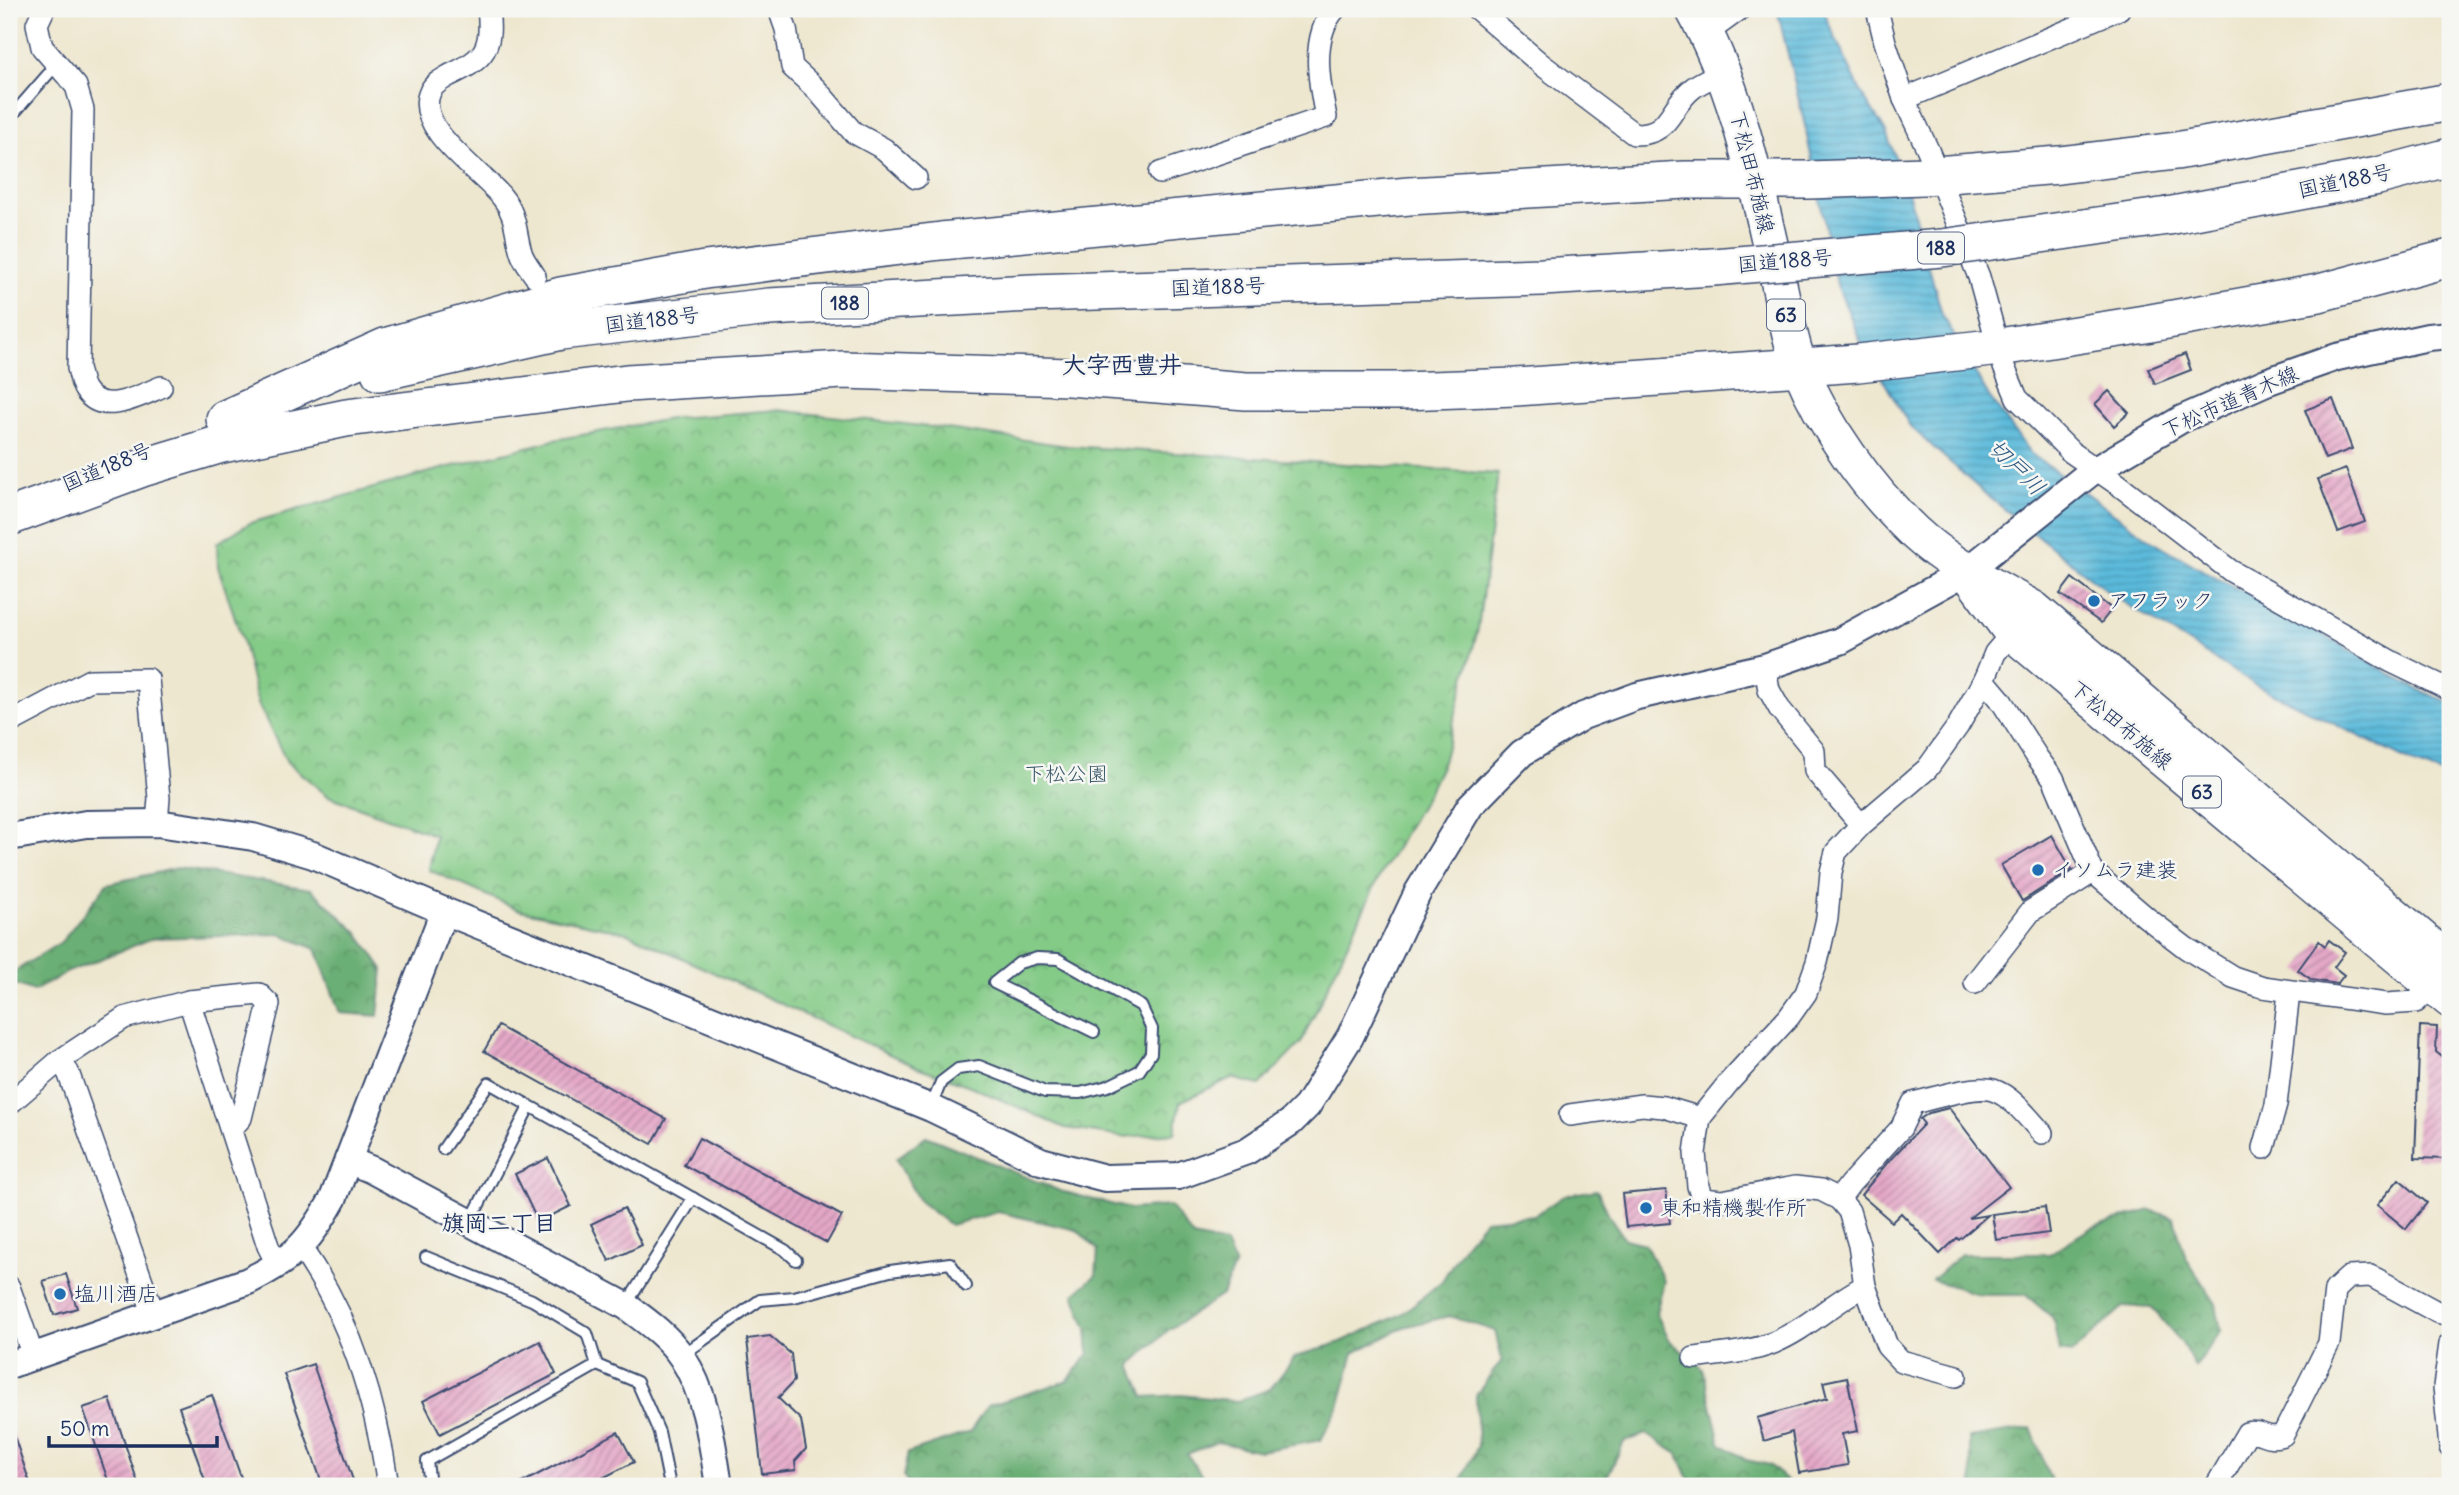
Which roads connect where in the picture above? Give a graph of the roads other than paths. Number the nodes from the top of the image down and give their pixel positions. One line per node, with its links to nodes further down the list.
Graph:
1 (44, 9): 10 (street)
2 (488, 9): 21 (street)
3 (779, 9): 18 (street)
4 (1335, 9): 16 (street)
5 (1477, 9): 11 (street)
6 (1740, 9): 9 (street)
7 (1877, 9): 12 (street)
8 (2119, 9): 12 (street)
9 (1700, 21): 11 (main road, 下松田布施線 / 63)
10 (56, 65): 14 (lane); 25 (street)
11 (1724, 71): 19 (main road, 下松田布施線 / 63)
12 (1904, 99): 17 (street)
13 (2450, 102): 17 (highway)
14 (9, 118)
15 (2450, 157): 26 (highway, 国道188号 / 188, bridge)
16 (1160, 173)
17 (1932, 175): 19 (highway); 23 (street)
18 (916, 178)
19 (1755, 180): 24 (main road, 下松田布施線 / 63); 26 (highway)
20 (2450, 258): 23 (highway)
21 (534, 275)
22 (2450, 335): 27 (street, 下松市道青木線)
23 (1993, 348): 24 (highway); 27 (street)
24 (1800, 366): 29 (highway); 30 (main road, 下松田布施線 / 63)
25 (161, 387)
26 (225, 419): 28 (highway, 国道188号 / 188)
27 (2094, 471): 30 (street, 下松市道青木線); 34 (street)
28 (9, 511)
29 (9, 517)
30 (1967, 571): 31 (main road, 下松田布施線 / 63); 32 (street, 下松市道青木線)
31 (2022, 621): 33 (street); 41 (main road, 下松田布施線 / 63)
32 (1765, 667): 37 (street); 49 (street, 下松市道青木線)
33 (1984, 680): 37 (street); 39 (street)
34 (2450, 690)
35 (9, 723): 36 (street)
36 (157, 823): 38 (street, 下松市道青木線); 40 (street, 下松市道青木線)
37 (1861, 825): 51 (street)
38 (9, 838)
39 (2093, 872): 42 (street); 43 (street)
40 (444, 911): 49 (street, 下松市道青木線); 56 (street)
41 (2446, 978): 43 (street)
42 (1975, 984)
43 (2289, 993): 54 (street)
44 (189, 1002): 46 (street); 52 (street); 52 (street)
45 (1094, 1032): 49 (lane)
46 (59, 1061): 47 (street); 68 (street)
47 (9, 1104)
48 (529, 1107): 55 (lane); 57 (lane); 59 (lane)
49 (931, 1108)
50 (1570, 1115): 51 (street)
51 (1700, 1118): 58 (street)
52 (231, 1129): 63 (street)
53 (2042, 1133): 58 (street)
54 (2264, 1148)
55 (443, 1149)
56 (348, 1160): 59 (street); 60 (street)
57 (693, 1198): 62 (lane); 67 (lane)
58 (1839, 1199): 65 (street)
59 (470, 1222): 67 (street)
60 (301, 1248): 63 (street); 77 (street)
61 (425, 1257): 74 (lane)
62 (796, 1260)
63 (278, 1266): 68 (street)
64 (966, 1286): 71 (lane)
65 (1865, 1286): 72 (street); 75 (street)
66 (9, 1287): 73 (street)
67 (626, 1306): 71 (street)
68 (154, 1315): 73 (street)
69 (2450, 1315): 81 (street)
70 (2450, 1344): 76 (street)
71 (681, 1356): 80 (street)
72 (1694, 1357)
73 (21, 1361)
74 (597, 1364): 78 (lane); 79 (lane)
75 (1956, 1376)
76 (2450, 1447)
77 (388, 1486)
78 (430, 1486)
79 (670, 1486)
80 (719, 1486)
81 (2216, 1486)

